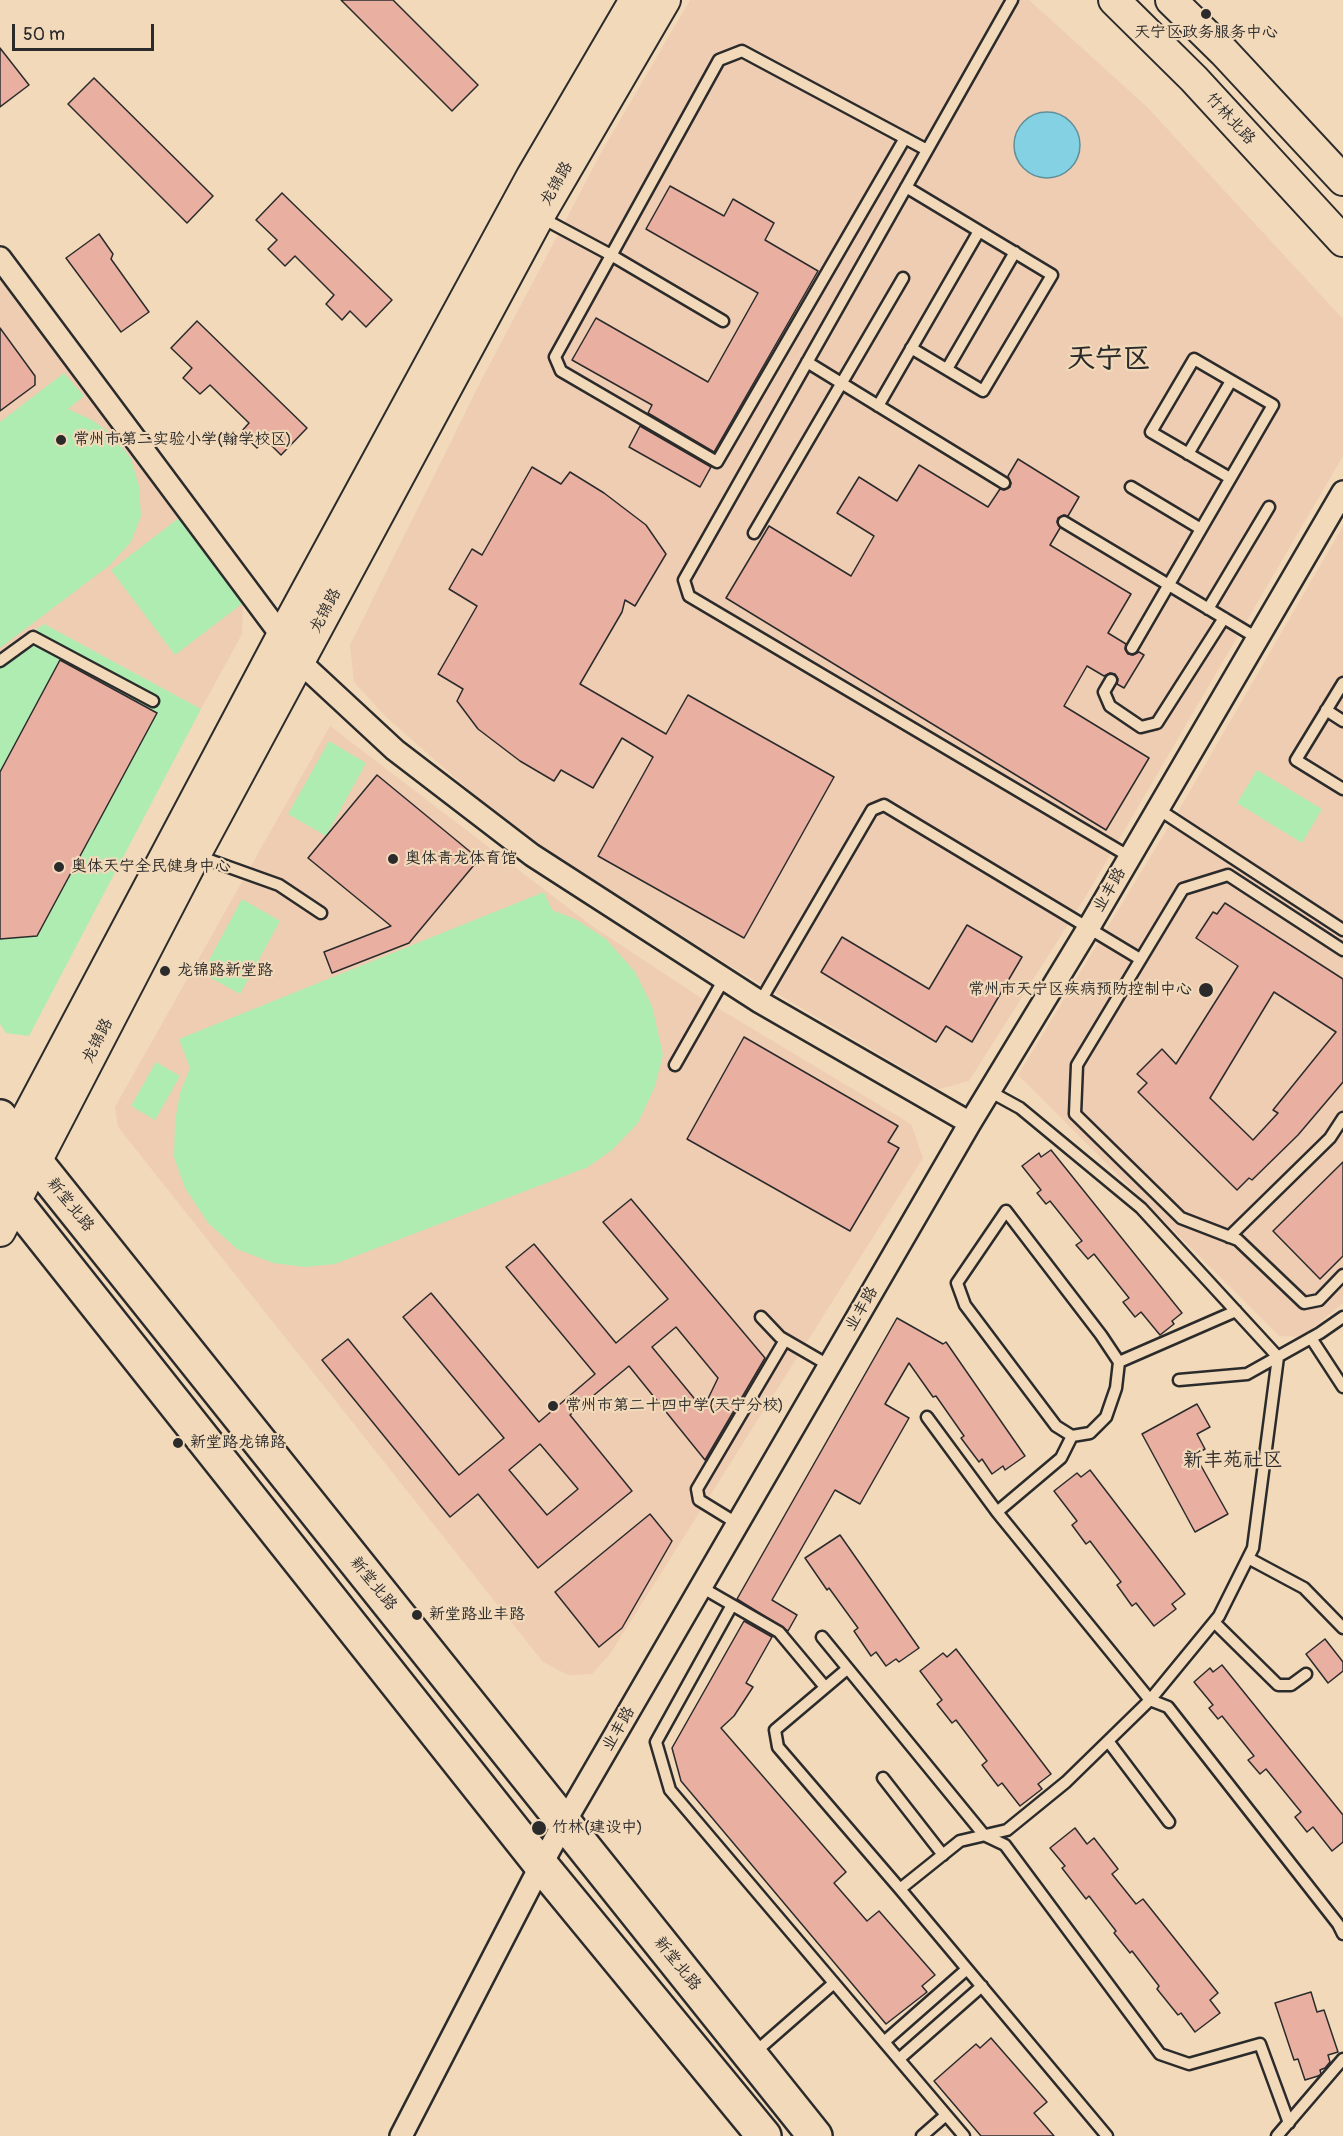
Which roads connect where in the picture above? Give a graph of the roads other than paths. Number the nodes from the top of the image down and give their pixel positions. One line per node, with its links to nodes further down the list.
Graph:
1 (635, 0): 36 (main road, 龙锦路)
2 (665, 0): 10 (main road, 龙锦路)
3 (1012, 0): 7 (lane)
4 (1114, 0): 12 (main road, 竹林北路)
5 (1171, 0): 8 (main road)
6 (905, 138): 7 (lane); 14 (lane); 14 (lane)
7 (927, 150): 9 (lane)
8 (1343, 180)
9 (906, 187): 11 (lane); 19 (lane)
10 (539, 216): 14 (lane); 40 (main road, 龙锦路)
11 (979, 231): 13 (lane); 18 (lane)
12 (1343, 241)
13 (1015, 252): 20 (lane); 20 (lane)
14 (611, 255): 17 (lane)
15 (0, 258): 36 (street)
16 (903, 278): 22 (lane)
17 (723, 321)
18 (911, 348): 20 (lane); 23 (lane)
19 (807, 362): 22 (lane); 49 (lane)
20 (947, 369)
21 (1232, 381): 24 (lane); 24 (lane); 25 (lane)
22 (842, 383): 23 (lane); 32 (lane)
23 (878, 406): 26 (lane)
24 (1188, 454): 25 (lane)
25 (1230, 478): 31 (lane)
26 (1004, 483)
27 (1131, 486): 31 (lane)
28 (1343, 492): 37 (street, 业丰路)
29 (1269, 507): 34 (lane)
30 (1064, 522): 33 (lane)
31 (1201, 529): 33 (lane)
32 (754, 533)
33 (1168, 585): 34 (lane); 38 (lane)
34 (1208, 609): 35 (lane)
35 (1224, 618): 37 (lane); 41 (lane)
36 (282, 636): 40 (street); 61 (main road, 龙锦路)
37 (1257, 638): 47 (street, 业丰路)
38 (1132, 648)
39 (0, 661): 43 (lane)
40 (299, 661): 48 (main road, 龙锦路); 55 (street)
41 (1111, 680)
42 (1343, 683): 44 (lane)
43 (153, 701)
44 (1326, 711): 45 (lane); 46 (lane)
45 (1343, 721)
46 (1343, 789)
47 (1158, 809): 49 (street, 业丰路); 52 (lane)
48 (195, 855): 50 (lane); 61 (main road, 龙锦路)
49 (1130, 857): 51 (street, 业丰路)
50 (321, 913)
51 (1089, 927): 54 (lane); 56 (lane); 58 (street, 业丰路)
52 (1343, 930)
53 (1343, 950): 54 (lane)
54 (1140, 959): 65 (lane)
55 (724, 979): 56 (street); 57 (lane)
56 (760, 1002): 60 (street)
57 (675, 1065)
58 (989, 1091): 60 (street, 业丰路); 67 (lane)
59 (1343, 1118): 65 (lane)
60 (970, 1123): 74 (street, 业丰路)
61 (17, 1139): 62 (main road, 龙锦路); 63 (main road, 龙锦路); 94 (main road, 新堂北路)
62 (0, 1168)
63 (7, 1193): 64 (main road, 龙锦路); 97 (main road)
64 (0, 1231)
65 (1229, 1236): 66 (lane)
66 (1343, 1275)
67 (1236, 1311): 72 (lane); 73 (lane)
68 (761, 1317): 71 (lane)
69 (1343, 1317): 70 (lane)
70 (1311, 1338): 72 (lane); 76 (lane)
71 (785, 1340): 74 (lane); 80 (lane)
72 (1278, 1357): 75 (lane); 81 (lane)
73 (1119, 1362): 78 (lane); 78 (lane)
74 (830, 1366): 80 (street, 业丰路)
75 (1179, 1380)
76 (1343, 1387)
77 (927, 1417): 79 (lane)
78 (1072, 1436): 79 (lane)
79 (998, 1512): 90 (lane)
80 (738, 1524): 82 (street, 业丰路)
81 (1248, 1558): 84 (lane); 85 (lane)
82 (701, 1587): 83 (lane); 94 (street, 业丰路)
83 (732, 1605): 89 (lane); 101 (lane)
84 (1214, 1622): 88 (lane); 90 (lane)
85 (1343, 1628)
86 (822, 1637): 87 (lane)
87 (848, 1669): 89 (lane); 95 (lane)
88 (1305, 1674)
89 (825, 1688): 98 (lane)
90 (1150, 1700): 91 (lane); 99 (lane)
91 (1108, 1741): 93 (lane); 95 (lane)
92 (883, 1778): 96 (lane)
93 (1169, 1822)
94 (564, 1823): 97 (street, 业丰路); 104 (main road, 新堂北路)
95 (984, 1835): 96 (lane); 108 (lane)
96 (943, 1855): 98 (lane)
97 (541, 1865): 109 (street, 业丰路); 110 (main road)
98 (900, 1889): 100 (lane)
99 (1343, 1934)
100 (967, 1969): 102 (lane); 103 (lane)
101 (834, 1983): 103 (lane); 104 (lane)
102 (982, 1986): 105 (lane); 114 (lane)
103 (884, 2042): 105 (lane)
104 (751, 2056): 111 (main road, 新堂北路)
105 (898, 2058): 107 (lane)
106 (1343, 2059): 108 (lane)
107 (946, 2115): 112 (lane); 113 (lane)
108 (1288, 2123): 115 (lane)
109 (401, 2136)
110 (764, 2136)
111 (815, 2136)
112 (922, 2136)
113 (964, 2136)
114 (1107, 2136)
115 (1277, 2136)

